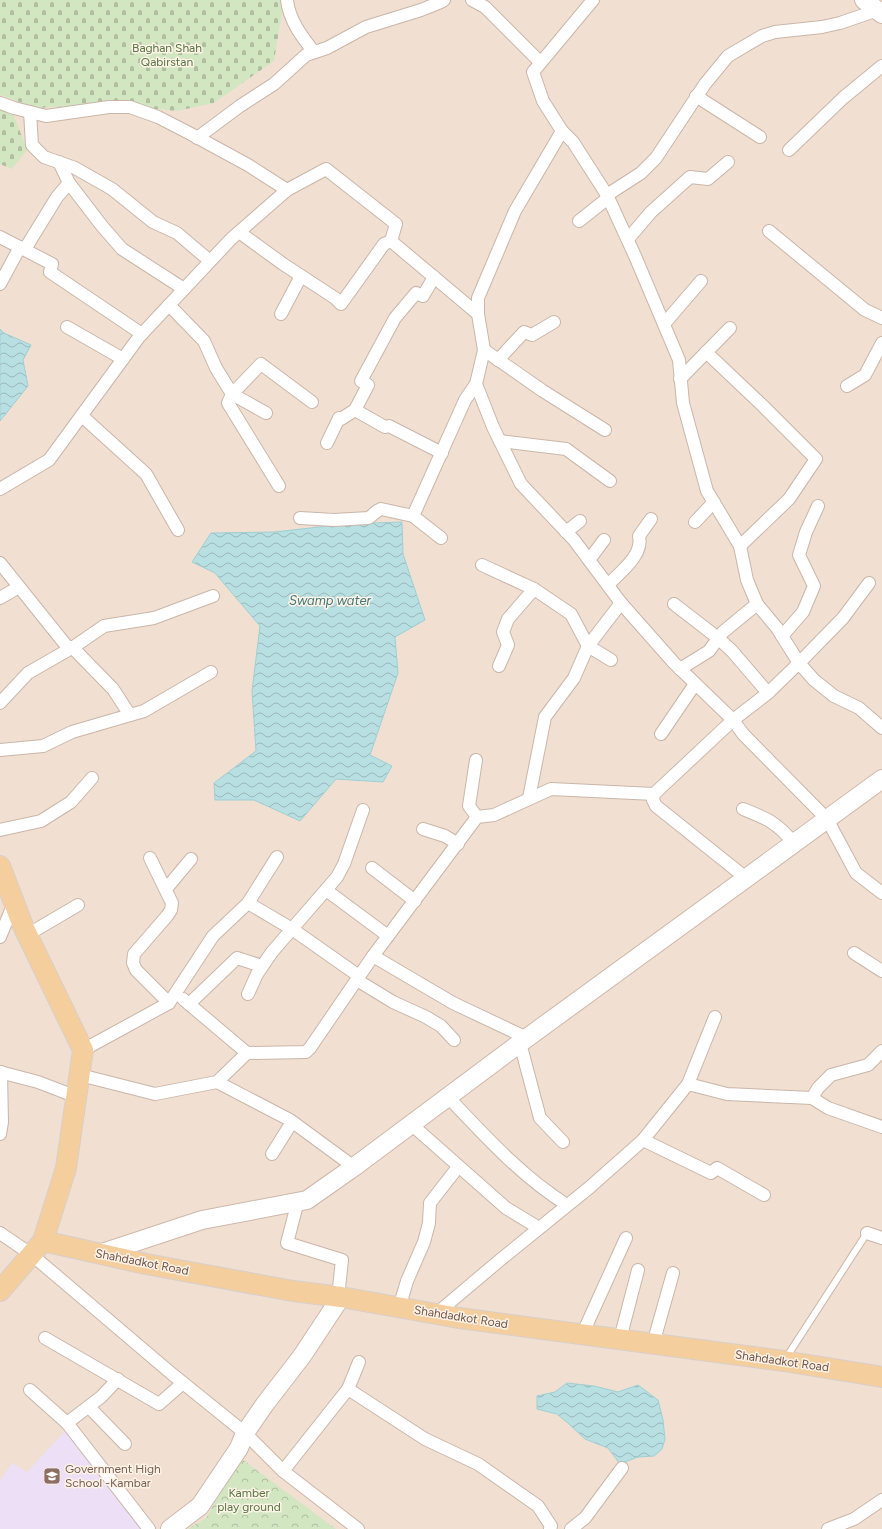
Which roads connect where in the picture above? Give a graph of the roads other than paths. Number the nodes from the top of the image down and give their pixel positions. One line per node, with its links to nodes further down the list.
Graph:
1 (287, 0): 6 (street)
2 (444, 0): 6 (street)
3 (472, 0): 7 (street)
4 (593, 0): 7 (street)
5 (875, 8): 9 (street)
6 (314, 52): 14 (street)
7 (540, 62): 12 (street)
8 (882, 66): 15 (street)
9 (696, 96): 13 (street); 20 (street)
10 (0, 103): 11 (street)
11 (30, 112): 14 (street); 16 (street)
12 (562, 131): 20 (street); 36 (street)
13 (760, 137)
14 (197, 138): 19 (street)
15 (789, 150)
16 (59, 162): 18 (street); 28 (street)
17 (728, 162): 25 (street)
18 (69, 183): 27 (street); 33 (street)
19 (287, 190): 23 (street); 26 (street)
20 (608, 197): 21 (street); 25 (street)
21 (579, 221)
22 (769, 231): 37 (street)
23 (239, 232): 28 (street); 29 (street)
24 (0, 237): 27 (street)
25 (628, 239): 39 (street)
26 (391, 241): 29 (street); 30 (street)
27 (22, 248): 32 (street); 42 (street)
28 (210, 261): 33 (street)
29 (301, 276): 35 (street)
30 (434, 277): 36 (street); 53 (street)
31 (701, 281): 39 (street)
32 (0, 284)
33 (184, 289): 34 (street)
34 (169, 305): 42 (street); 51 (street)
35 (281, 314)
36 (478, 314): 44 (street)
37 (882, 318)
38 (554, 322): 47 (street)
39 (664, 324): 48 (street)
40 (67, 327): 46 (street)
41 (730, 328): 45 (street)
42 (142, 334): 46 (street)
43 (882, 343): 50 (street)
44 (484, 350): 47 (street); 49 (street)
45 (706, 352): 48 (street); 74 (street)
46 (123, 359): 55 (street)
47 (498, 360): 56 (street)
48 (680, 379): 63 (street)
49 (476, 384): 57 (street); 59 (street)
50 (847, 386)
51 (232, 394): 52 (street); 54 (street); 61 (street)
52 (312, 402)
53 (355, 410): 58 (street); 59 (street)
54 (266, 413)
55 (82, 416): 62 (street); 70 (street)
56 (605, 430)
57 (500, 441): 60 (street); 71 (street)
58 (327, 443)
59 (442, 453): 65 (street)
60 (610, 481)
61 (279, 486)
62 (0, 489)
63 (714, 502): 69 (street); 74 (street)
64 (818, 506): 87 (street)
65 (412, 516): 66 (street); 72 (street)
66 (300, 518)
67 (651, 519): 79 (street)
68 (580, 521): 71 (street)
69 (695, 522)
70 (178, 530)
71 (566, 532): 75 (street)
72 (441, 538)
73 (604, 540): 75 (street)
74 (740, 546): 86 (street)
75 (589, 560): 79 (street)
76 (0, 563): 80 (street)
77 (482, 565): 81 (street)
78 (869, 583): 92 (street)
79 (608, 585): 84 (street)
80 (19, 587): 83 (street); 90 (street)
81 (534, 589): 89 (street); 93 (street)
82 (213, 596): 90 (street)
83 (0, 598)
84 (621, 602): 89 (street); 94 (street)
85 (674, 604): 88 (street)
86 (757, 604): 87 (street); 88 (street)
87 (782, 636): 92 (street)
88 (718, 638): 94 (street); 97 (street)
89 (588, 646): 91 (street); 108 (street)
90 (70, 648): 98 (street); 99 (street)
91 (611, 660)
92 (799, 663): 97 (street); 101 (street)
93 (499, 666)
94 (680, 669): 96 (street)
95 (210, 672): 99 (street)
96 (695, 684): 100 (street); 102 (street)
97 (768, 693): 100 (street)
98 (0, 703)
99 (130, 715): 103 (street)
100 (733, 720): 107 (street); 112 (street)
101 (882, 728)
102 (661, 734)
103 (0, 750)
104 (476, 760): 111 (street)
105 (92, 778): 114 (street)
106 (882, 779): 112 (main road)
107 (654, 794): 108 (street); 122 (street)
108 (529, 798): 111 (street)
109 (743, 809): 115 (street)
110 (363, 810): 124 (street)
111 (477, 817): 116 (street)
112 (827, 819): 115 (main road); 125 (street)
113 (423, 829): 116 (street)
114 (0, 830)
115 (794, 843): 122 (main road)
116 (458, 844): 126 (street)
117 (277, 857): 128 (street)
118 (150, 858): 123 (street)
119 (191, 859): 123 (street)
120 (0, 866): 127 (main road)
121 (372, 868): 126 (street)
122 (746, 878): 144 (main road)
123 (166, 889): 140 (street)
124 (326, 890): 130 (street); 133 (street)
125 (882, 893)
126 (415, 901): 133 (street)
127 (14, 903): 131 (main road); 132 (street)
128 (248, 903): 130 (street); 140 (street)
129 (78, 905): 131 (street)
130 (292, 929): 136 (street); 138 (street)
131 (27, 935): 145 (main road)
132 (0, 936)
133 (388, 936): 135 (street)
134 (854, 953): 137 (street)
135 (373, 956): 138 (street); 144 (street)
136 (262, 966): 139 (street); 141 (street)
137 (882, 971)
138 (358, 978): 143 (street); 147 (street)
139 (248, 994)
140 (172, 998): 141 (street); 145 (street)
141 (189, 1004): 147 (street)
142 (715, 1017): 151 (street)
143 (454, 1040)
144 (523, 1040): 153 (main road); 160 (street)
145 (83, 1050): 149 (main road)
146 (882, 1051): 154 (street)
147 (247, 1053): 150 (street)
148 (1, 1072): 152 (street); 158 (street)
149 (80, 1075): 150 (street); 152 (main road)
150 (217, 1082): 155 (street)
151 (688, 1084): 154 (street); 159 (street)
152 (77, 1097): 172 (main road)
153 (448, 1097): 156 (main road); 166 (street)
154 (812, 1098): 157 (street)
155 (292, 1122): 161 (street); 162 (street)
156 (411, 1124): 162 (main road); 163 (street)
157 (882, 1127)
158 (0, 1134)
159 (642, 1140): 164 (street); 166 (street)
160 (563, 1142)
161 (272, 1154)
162 (354, 1167): 165 (main road)
163 (458, 1167): 167 (street); 178 (street)
164 (764, 1195)
165 (298, 1201): 173 (main road); 177 (street)
166 (567, 1206): 167 (street)
167 (539, 1228): 179 (street)
168 (0, 1233): 172 (street)
169 (867, 1233): 171 (street); 184 (lane)
170 (626, 1238): 180 (street)
171 (882, 1238)
172 (37, 1248): 173 (main road, Shahdadkot Road); 176 (main road); 188 (street)
173 (99, 1254): 177 (main road, Shahdadkot Road)
174 (638, 1270): 182 (street)
175 (673, 1273): 183 (street)
176 (0, 1291)
177 (339, 1297): 178 (main road, Shahdadkot Road); 193 (main road)
178 (399, 1308): 179 (main road, Shahdadkot Road)
179 (436, 1314): 180 (main road, Shahdadkot Road)
180 (582, 1335): 182 (main road, Shahdadkot Road)
181 (45, 1338): 187 (street)
182 (620, 1340): 183 (main road, Shahdadkot Road)
183 (653, 1344): 184 (main road, Shahdadkot Road)
184 (784, 1361): 186 (main road, Shahdadkot Road)
185 (359, 1362): 189 (street)
186 (882, 1377)
187 (118, 1379): 188 (street); 191 (street)
188 (183, 1383): 193 (street)
189 (348, 1389): 196 (street); 201 (street)
190 (30, 1390): 192 (street)
191 (89, 1407): 192 (street); 194 (street)
192 (67, 1423): 198 (street)
193 (245, 1433): 196 (street); 199 (main road)
194 (125, 1444)
195 (622, 1468): 202 (street)
196 (283, 1471): 200 (street)
197 (882, 1500): 203 (street)
198 (149, 1529)
199 (170, 1529)
200 (358, 1529)
201 (550, 1529)
202 (571, 1529)
203 (828, 1529)

